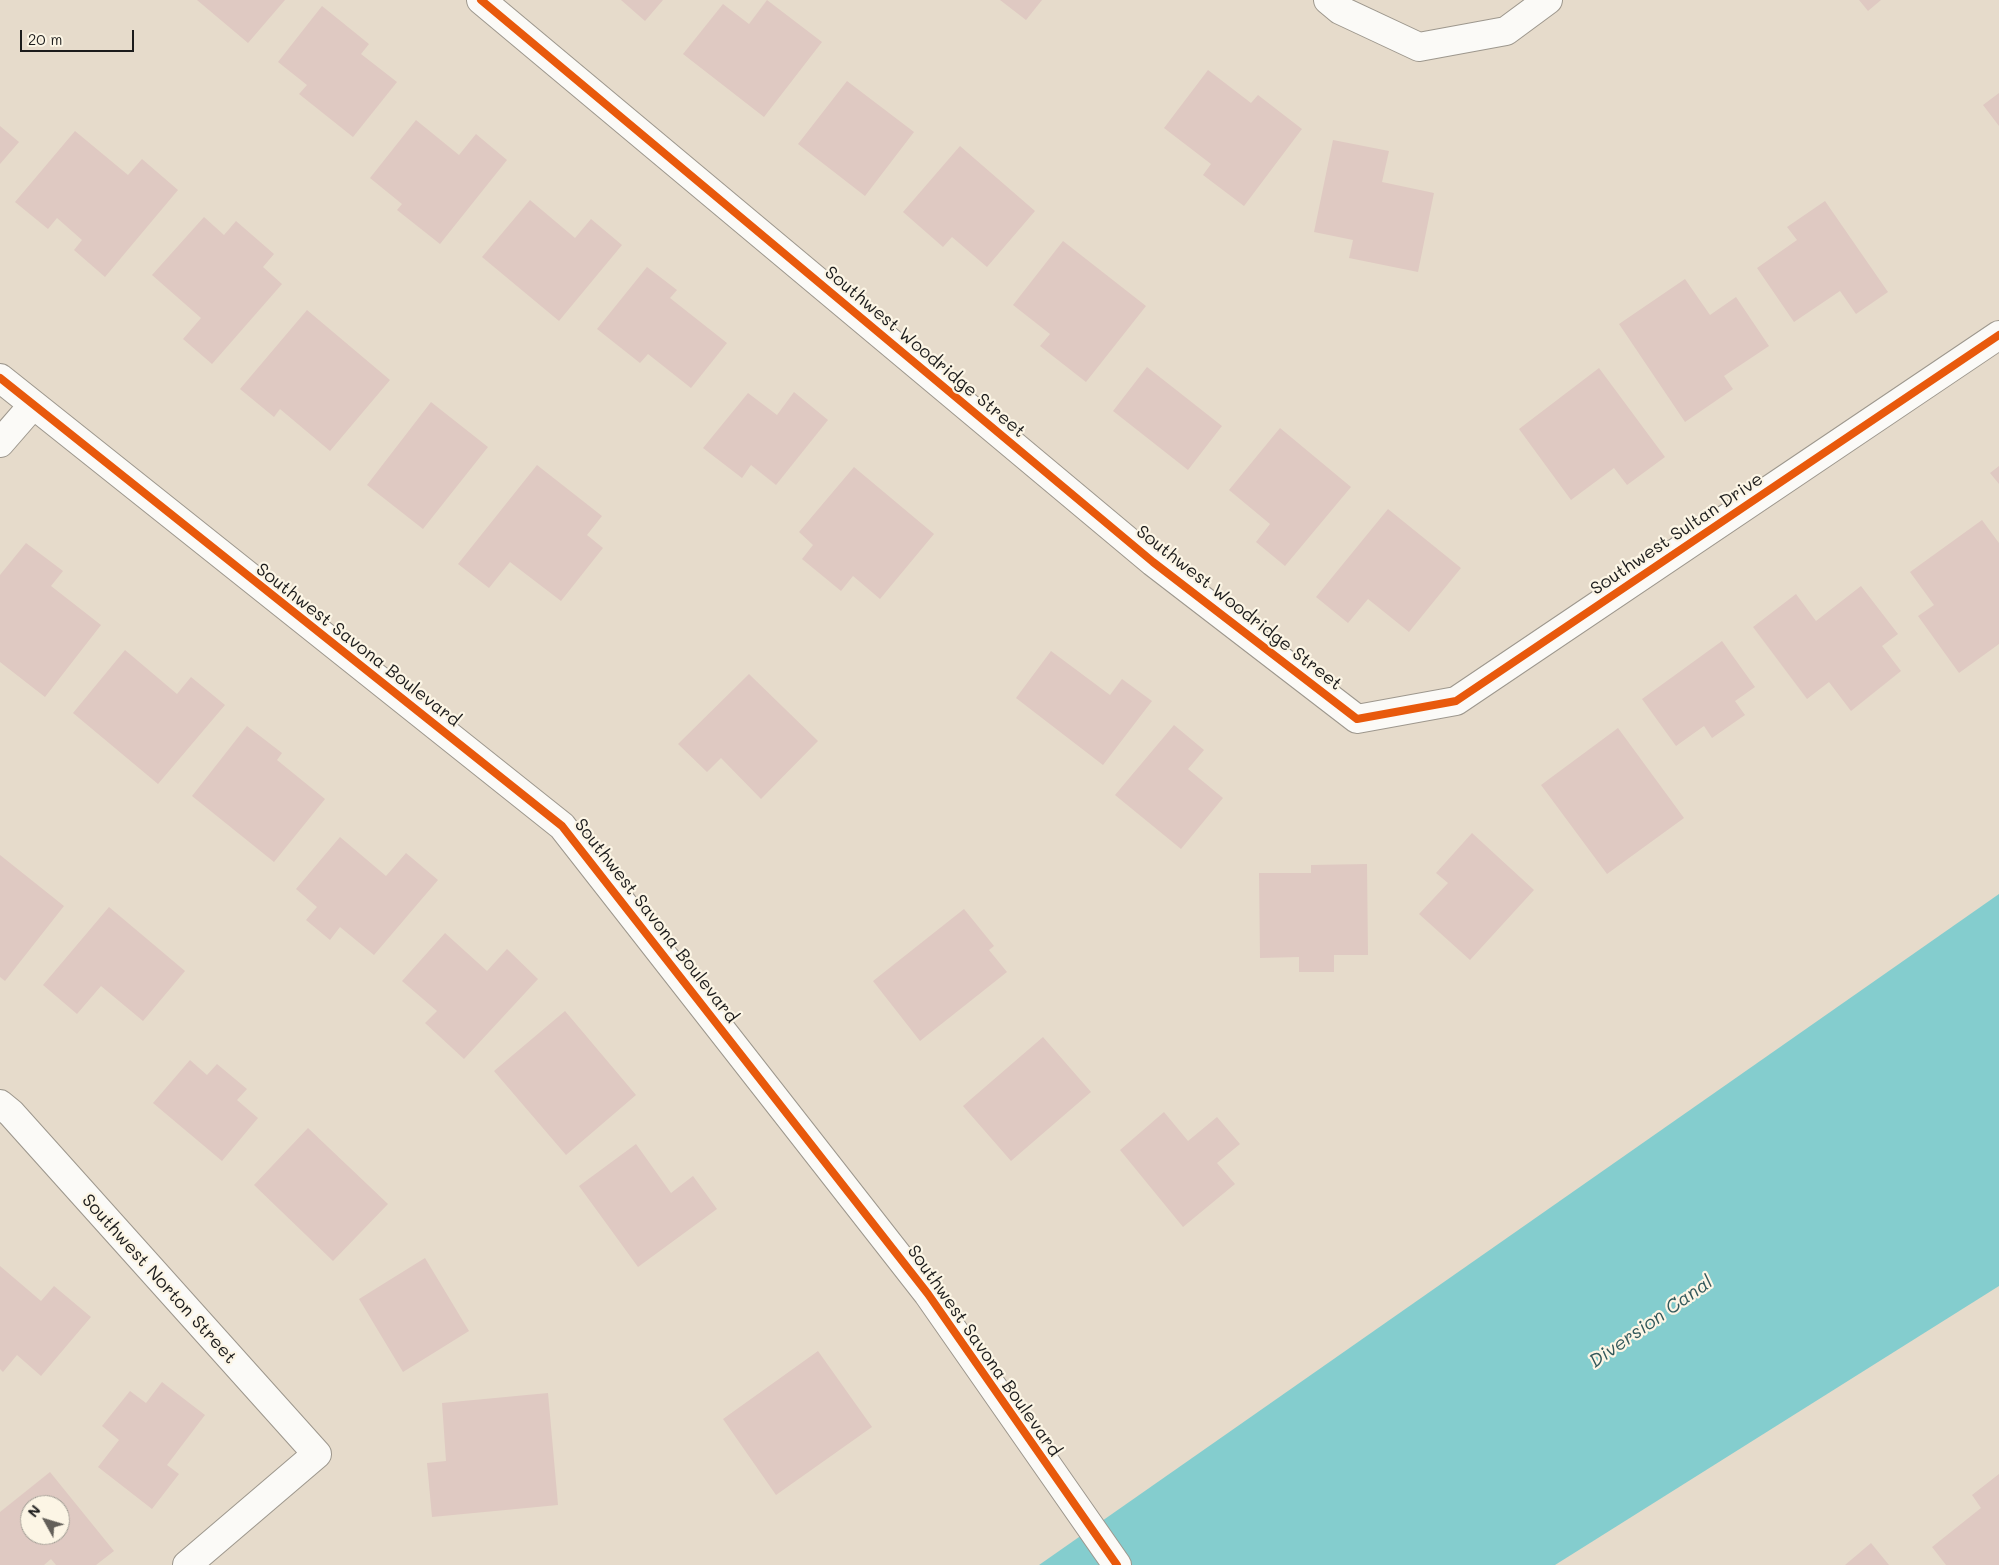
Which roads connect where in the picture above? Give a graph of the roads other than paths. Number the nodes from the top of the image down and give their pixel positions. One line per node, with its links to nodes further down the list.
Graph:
1 (481, 0): 8 (street, Southwest Woodridge Street)
2 (1328, 0): 3 (street)
3 (1548, 0)
4 (1999, 335): 8 (street, Southwest Sultan Drive)
5 (0, 378): 6 (street, Southwest Savona Boulevard)
6 (33, 405): 7 (street); 11 (street, Southwest Savona Boulevard)
7 (0, 443)
8 (1357, 719)
9 (0, 1104): 10 (street, Southwest Norton Street)
10 (186, 1565)
11 (1117, 1565)

